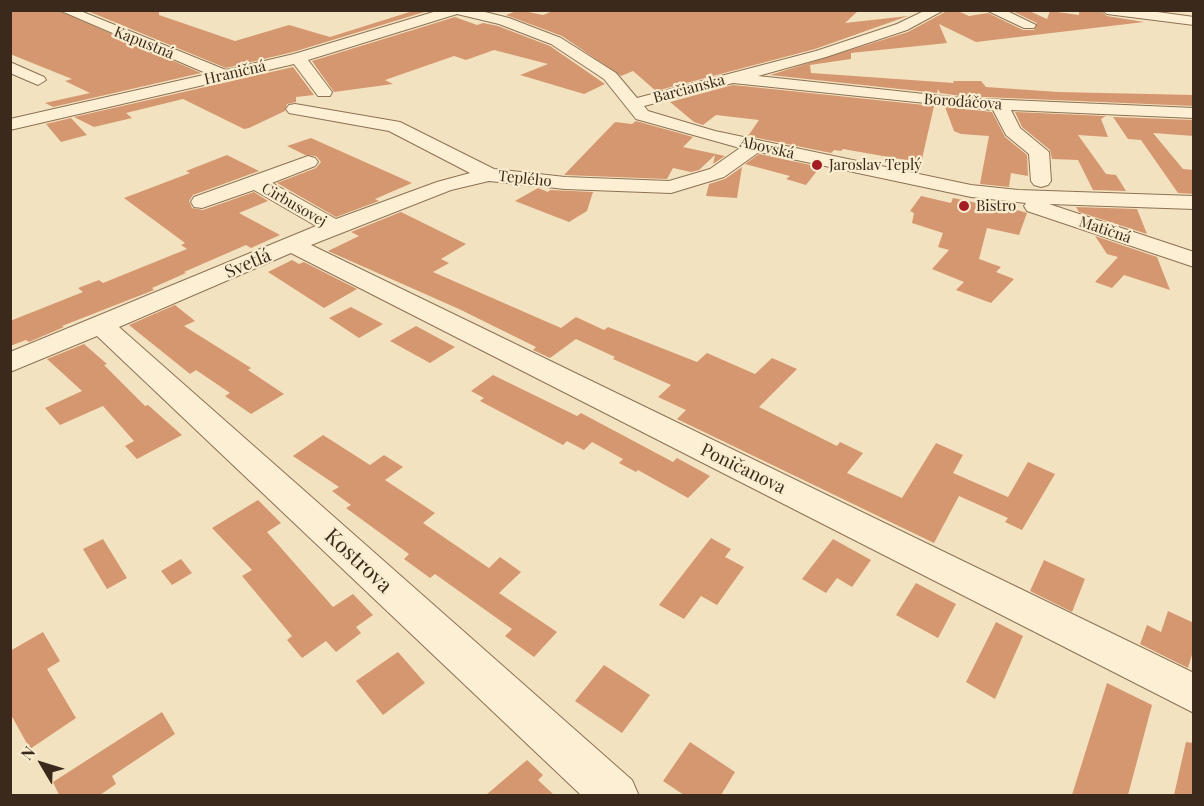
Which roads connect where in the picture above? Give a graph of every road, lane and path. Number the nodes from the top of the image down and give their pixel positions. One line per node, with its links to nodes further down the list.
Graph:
1 (65, 10): 11 (street, Kapustná)
2 (457, 10): 6 (street, Barčianska); 9 (street, Hraničná)
3 (938, 10): 12 (street, Barčianska)
4 (992, 10): 8 (street)
5 (1107, 10): 7 (street)
6 (493, 14): 15 (street, Barčianska)
7 (1194, 21)
8 (1029, 26)
9 (298, 58): 11 (street, Hraničná); 14 (street)
10 (10, 67): 13 (street)
11 (224, 75): 19 (street, Hraničná)
12 (734, 78): 15 (street, Barčianska); 16 (street, Borodáčova)
13 (38, 80)
14 (324, 92)
15 (633, 104): 20 (street, Abovská)
16 (999, 105): 18 (street, Borodáčova); 23 (street)
17 (296, 109): 22 (street, Teplého)
18 (1194, 113)
19 (10, 125)
20 (756, 145): 22 (street, Teplého); 25 (street, Abovská)
21 (308, 162): 24 (street, Cirbusovej)
22 (489, 175): 28 (street, Svetlá)
23 (1041, 181)
24 (255, 182): 26 (street, Cirbusovej); 28 (street, Cirbusovej)
25 (1018, 196): 27 (street, Abovská); 30 (street, Matičná)
26 (202, 202)
27 (1194, 203)
28 (334, 227): 29 (street, Svetlá)
29 (292, 245): 31 (street, Svetlá); 33 (street, Poničanova)
30 (1194, 260)
31 (101, 325): 32 (street, Svetlá); 34 (street, Kostrova)
32 (10, 363)
33 (1194, 694)
34 (616, 795)

